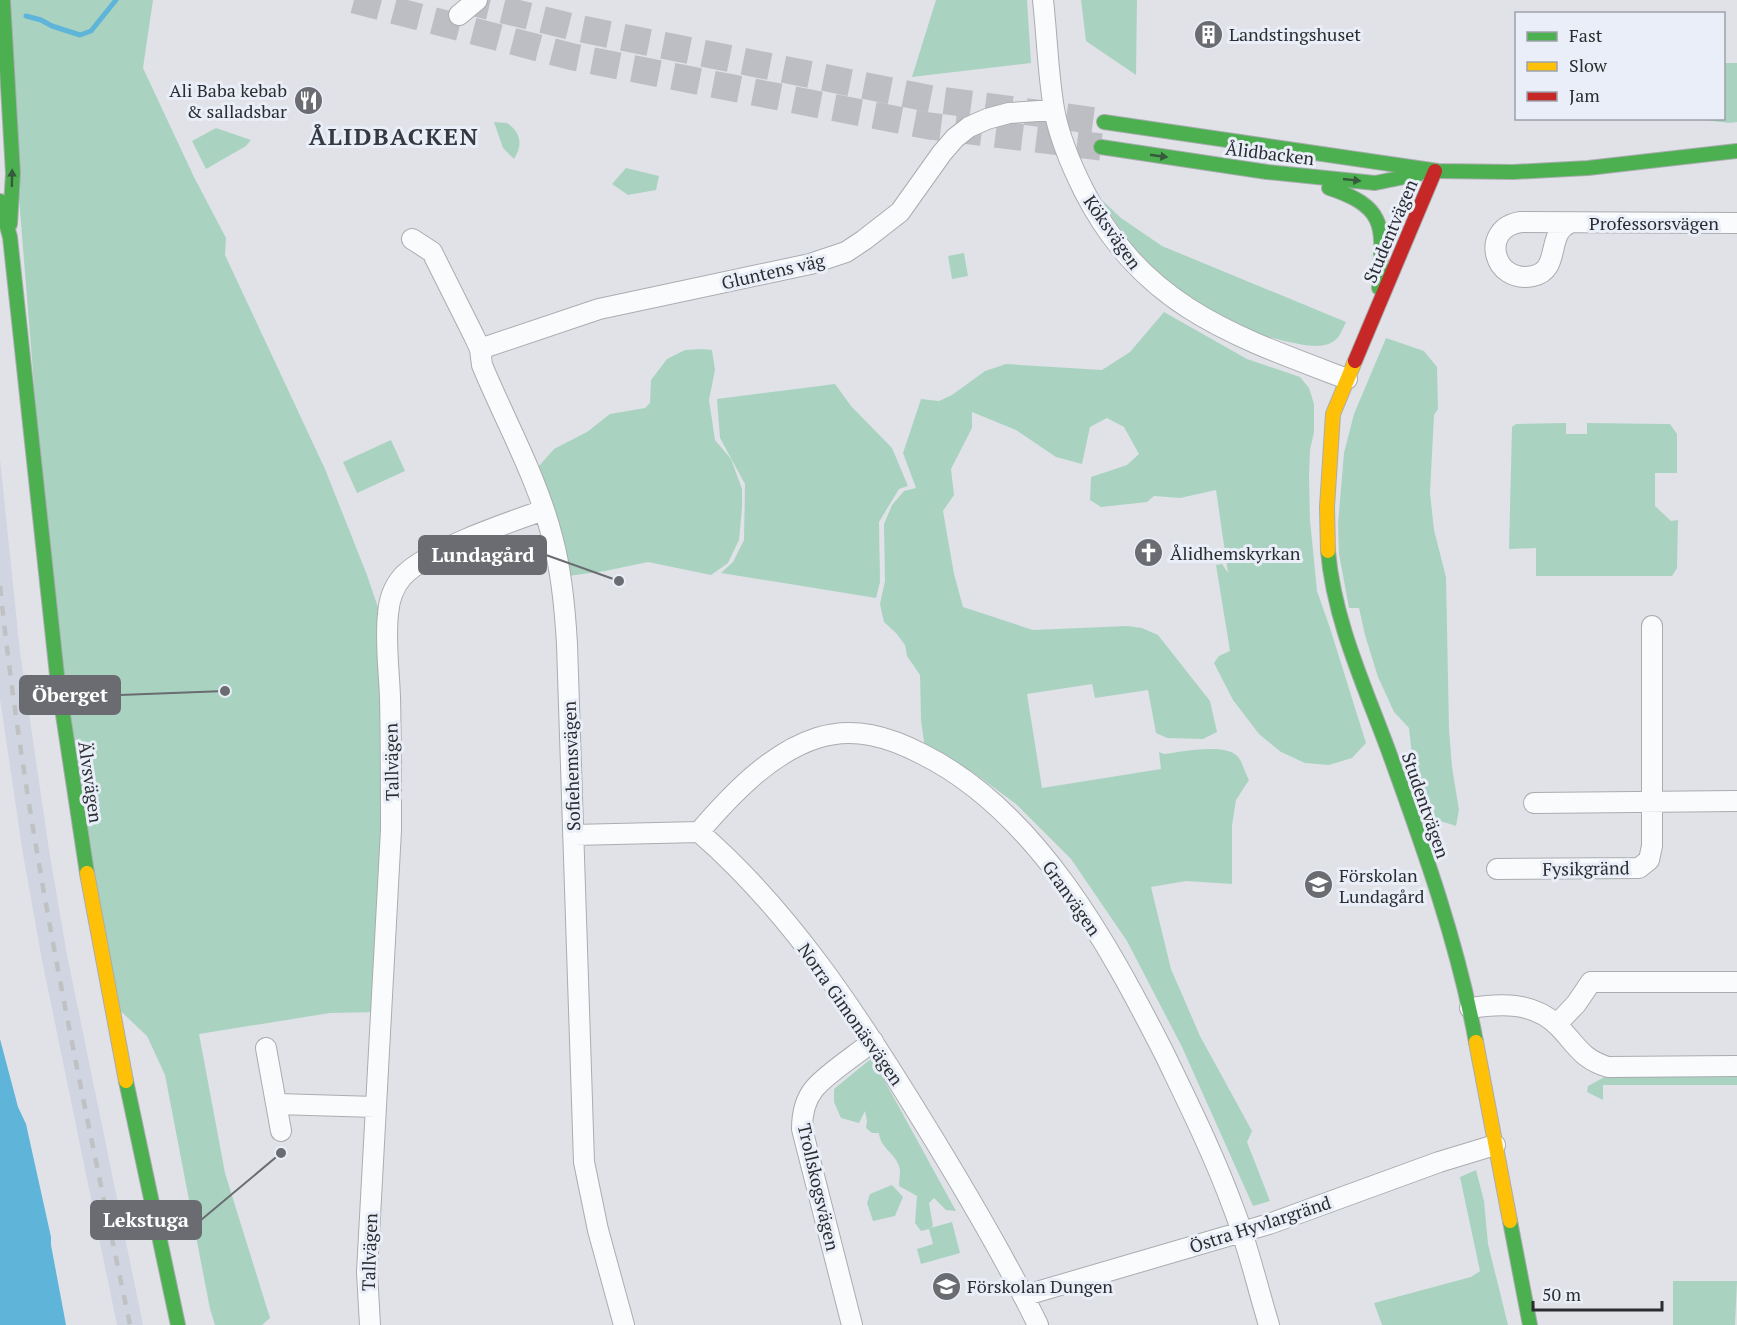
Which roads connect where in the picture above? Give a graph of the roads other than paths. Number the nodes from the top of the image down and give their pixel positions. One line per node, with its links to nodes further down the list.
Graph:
1 (3, 0): 14 (main road, Älvsvägen, one-way to 1)
2 (477, 0): 4 (street)
3 (1043, 0): 5 (street, Köksvägen)
4 (459, 15)
5 (1054, 110): 17 (street, Gluntens väg); 18 (street, Köksvägen)
6 (1104, 122): 9 (main road, Ålidbacken)
7 (1101, 147): 10 (main road, Ålidbacken, one-way to 10)
8 (1737, 152): 9 (main road, Ålidbacken)
9 (1435, 171): 10 (main road, Ålidbacken, one-way to 9); 16 (main road, Studentvägen)
10 (1267, 172): 16 (main road, Studentvägen)
11 (0, 201): 14 (main road, Älvsvägen)
12 (1570, 223): 13 (street, Professorsvägen)
13 (1737, 223)
14 (10, 237): 39 (main road, Älvsvägen)
15 (412, 239): 17 (street, Sofiehemsvägen)
16 (1378, 305): 18 (main road, Studentvägen)
17 (480, 349): 19 (street, Sofiehemsvägen)
18 (1347, 379): 28 (main road, Studentvägen)
19 (544, 510): 25 (street, Sofiehemsvägen); 34 (street, Tallvägen)
20 (1652, 626): 22 (street, Fysikgränd)
21 (1737, 801): 22 (street)
22 (1652, 802): 23 (street); 26 (street, Fysikgränd)
23 (1534, 803)
24 (699, 832): 25 (street); 30 (street, Norra Gimonäsvägen); 37 (street, Granvägen)
25 (573, 835): 41 (street, Sofiehemsvägen)
26 (1497, 869)
27 (1737, 982): 29 (street)
28 (1470, 1008): 29 (street); 36 (main road, Studentvägen)
29 (1557, 1024): 32 (street)
30 (873, 1041): 38 (street, Norra Gimonäsvägen); 42 (street, Trollskogsvägen)
31 (266, 1048): 33 (street)
32 (1737, 1066)
33 (277, 1104): 34 (street); 35 (street)
34 (375, 1107): 40 (street, Tallvägen)
35 (281, 1131)
36 (1495, 1145): 37 (street, Östra Hyvlargränd); 45 (main road, Studentvägen)
37 (1242, 1233): 38 (street, Östra Hyvlargränd); 44 (street, Granvägen)
38 (1023, 1296): 43 (street, Norra Gimonäsvägen)
39 (178, 1325)
40 (370, 1325)
41 (624, 1325)
42 (852, 1325)
43 (1038, 1325)
44 (1269, 1325)
45 (1530, 1325)

